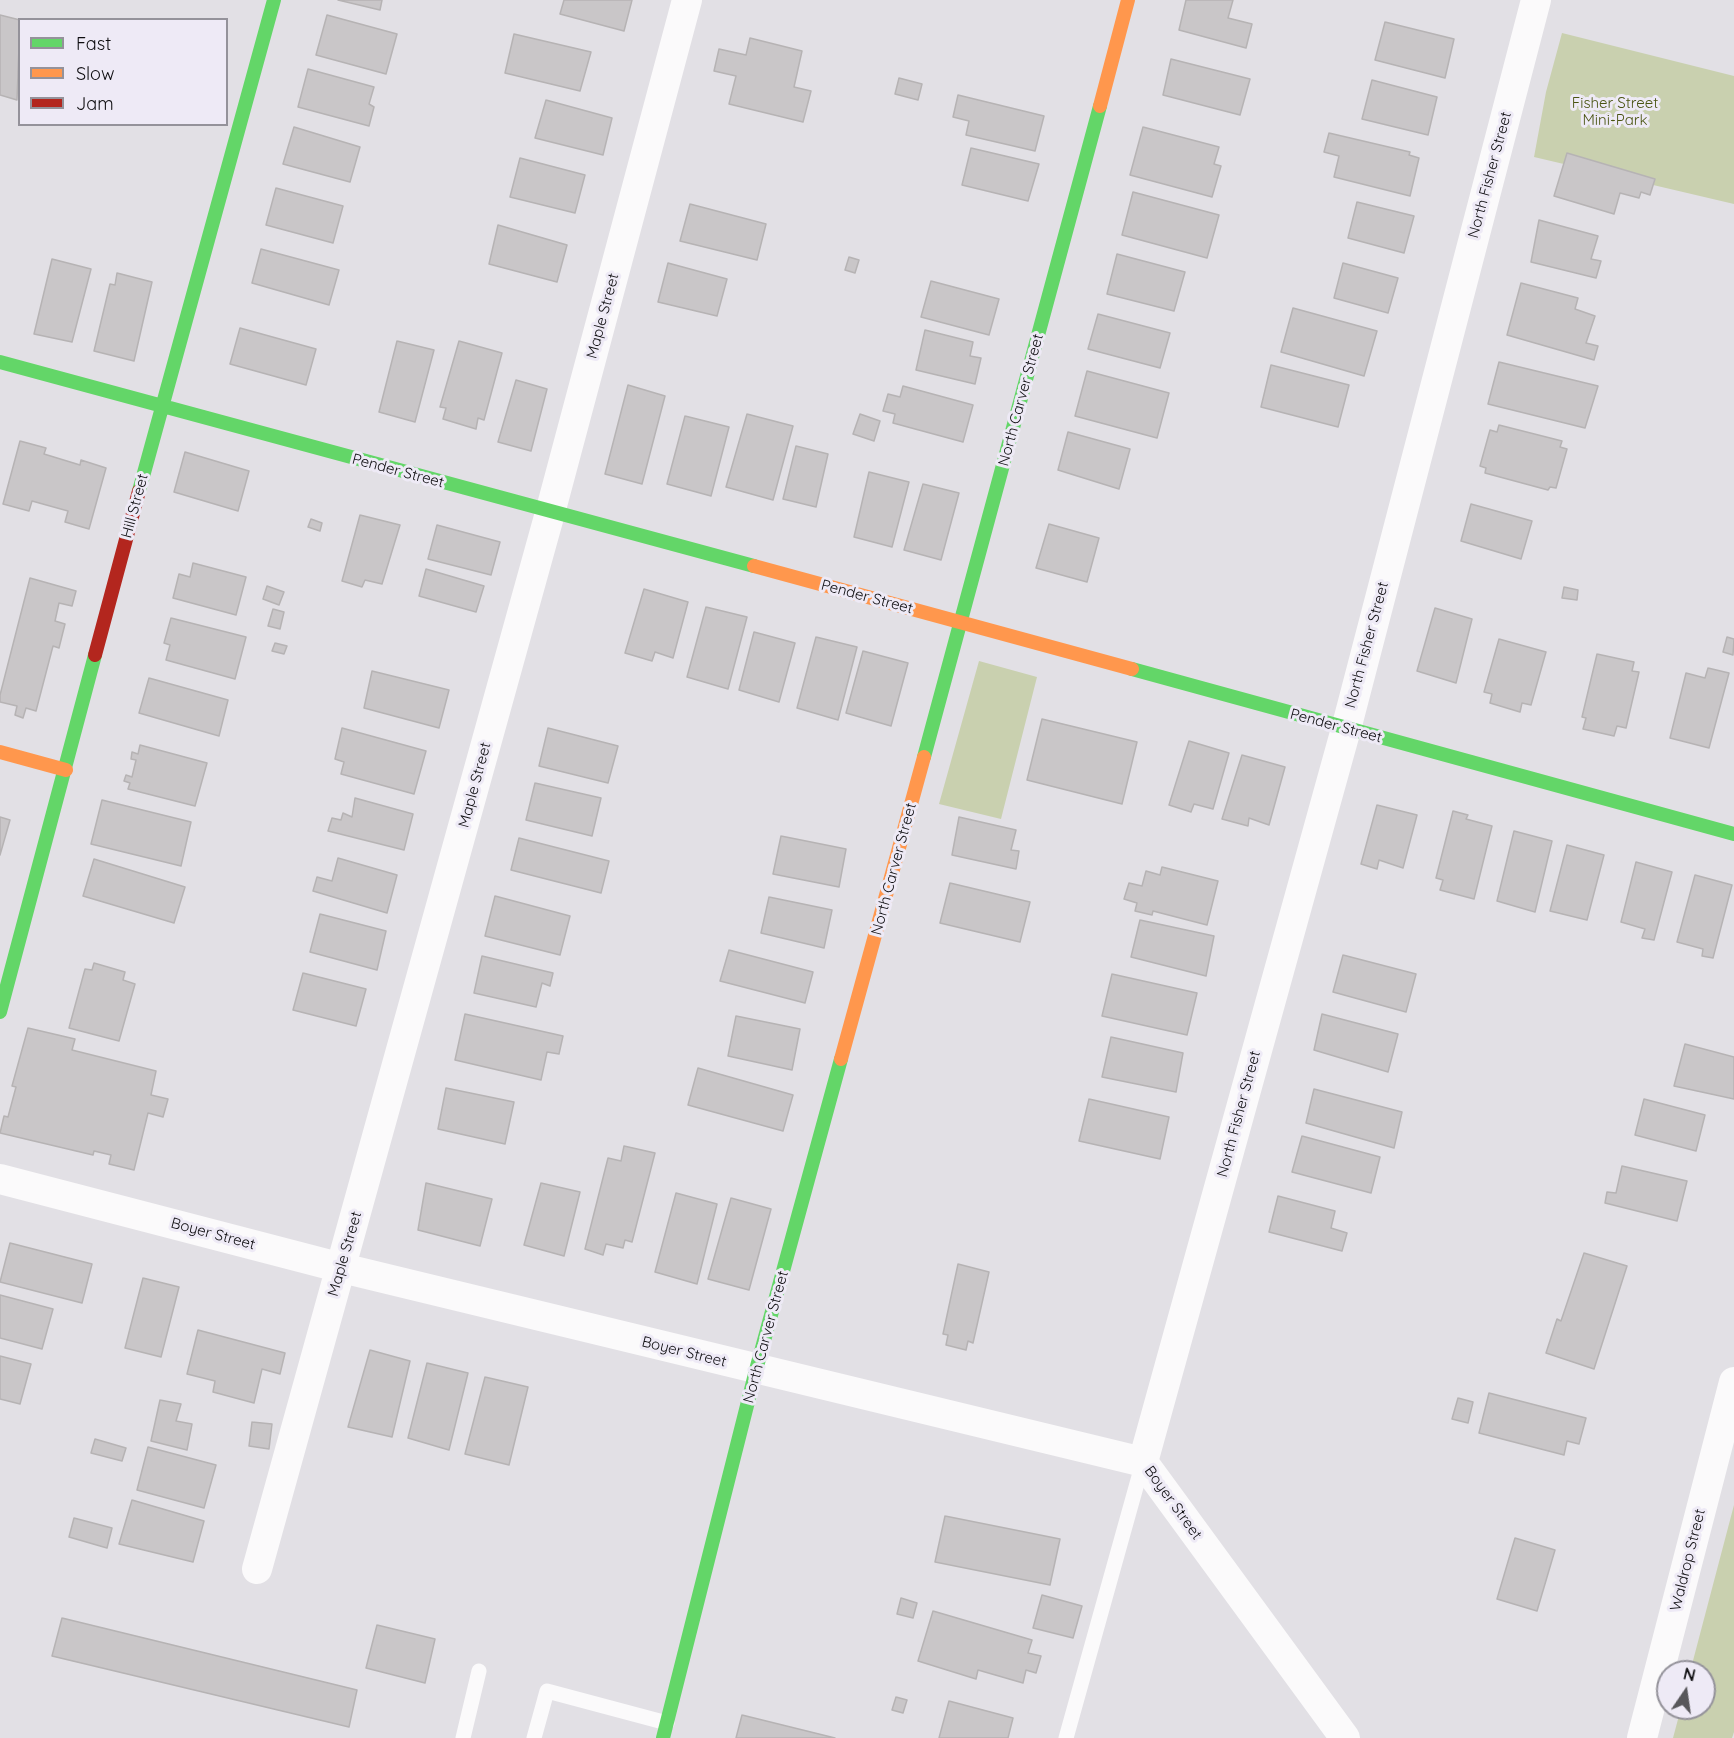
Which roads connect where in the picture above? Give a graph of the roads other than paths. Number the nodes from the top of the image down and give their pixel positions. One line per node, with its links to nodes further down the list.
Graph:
1 (274, 0): 6 (street, Hill Street)
2 (687, 0): 7 (street, Maple Street)
3 (1128, 0): 8 (street, North Carver Street)
4 (1536, 0): 9 (street, North Fisher Street)
5 (0, 362): 6 (street, Pender Street)
6 (162, 406): 7 (street, Pender Street); 11 (street, Hill Street)
7 (550, 513): 8 (street, Pender Street); 15 (street, Maple Street)
8 (962, 622): 9 (street, Pender Street); 16 (street, North Carver Street)
9 (1346, 729): 12 (street, Pender Street); 18 (street, North Fisher Street)
10 (0, 752): 11 (street)
11 (66, 770): 13 (street, Hill Street)
12 (1734, 834)
13 (0, 1012)
14 (0, 1179): 15 (street, Boyer Street)
15 (342, 1268): 16 (street, Boyer Street); 19 (street, Maple Street)
16 (756, 1370): 18 (street, Boyer Street); 21 (street, North Carver Street)
17 (1734, 1382): 26 (street, Waldrop Street)
18 (1143, 1462): 24 (lane); 25 (street, Boyer Street)
19 (257, 1569)
20 (479, 1671): 22 (lane)
21 (665, 1731): 23 (lane)
22 (463, 1738)
23 (534, 1738)
24 (1066, 1738)
25 (1345, 1738)
26 (1642, 1738)

